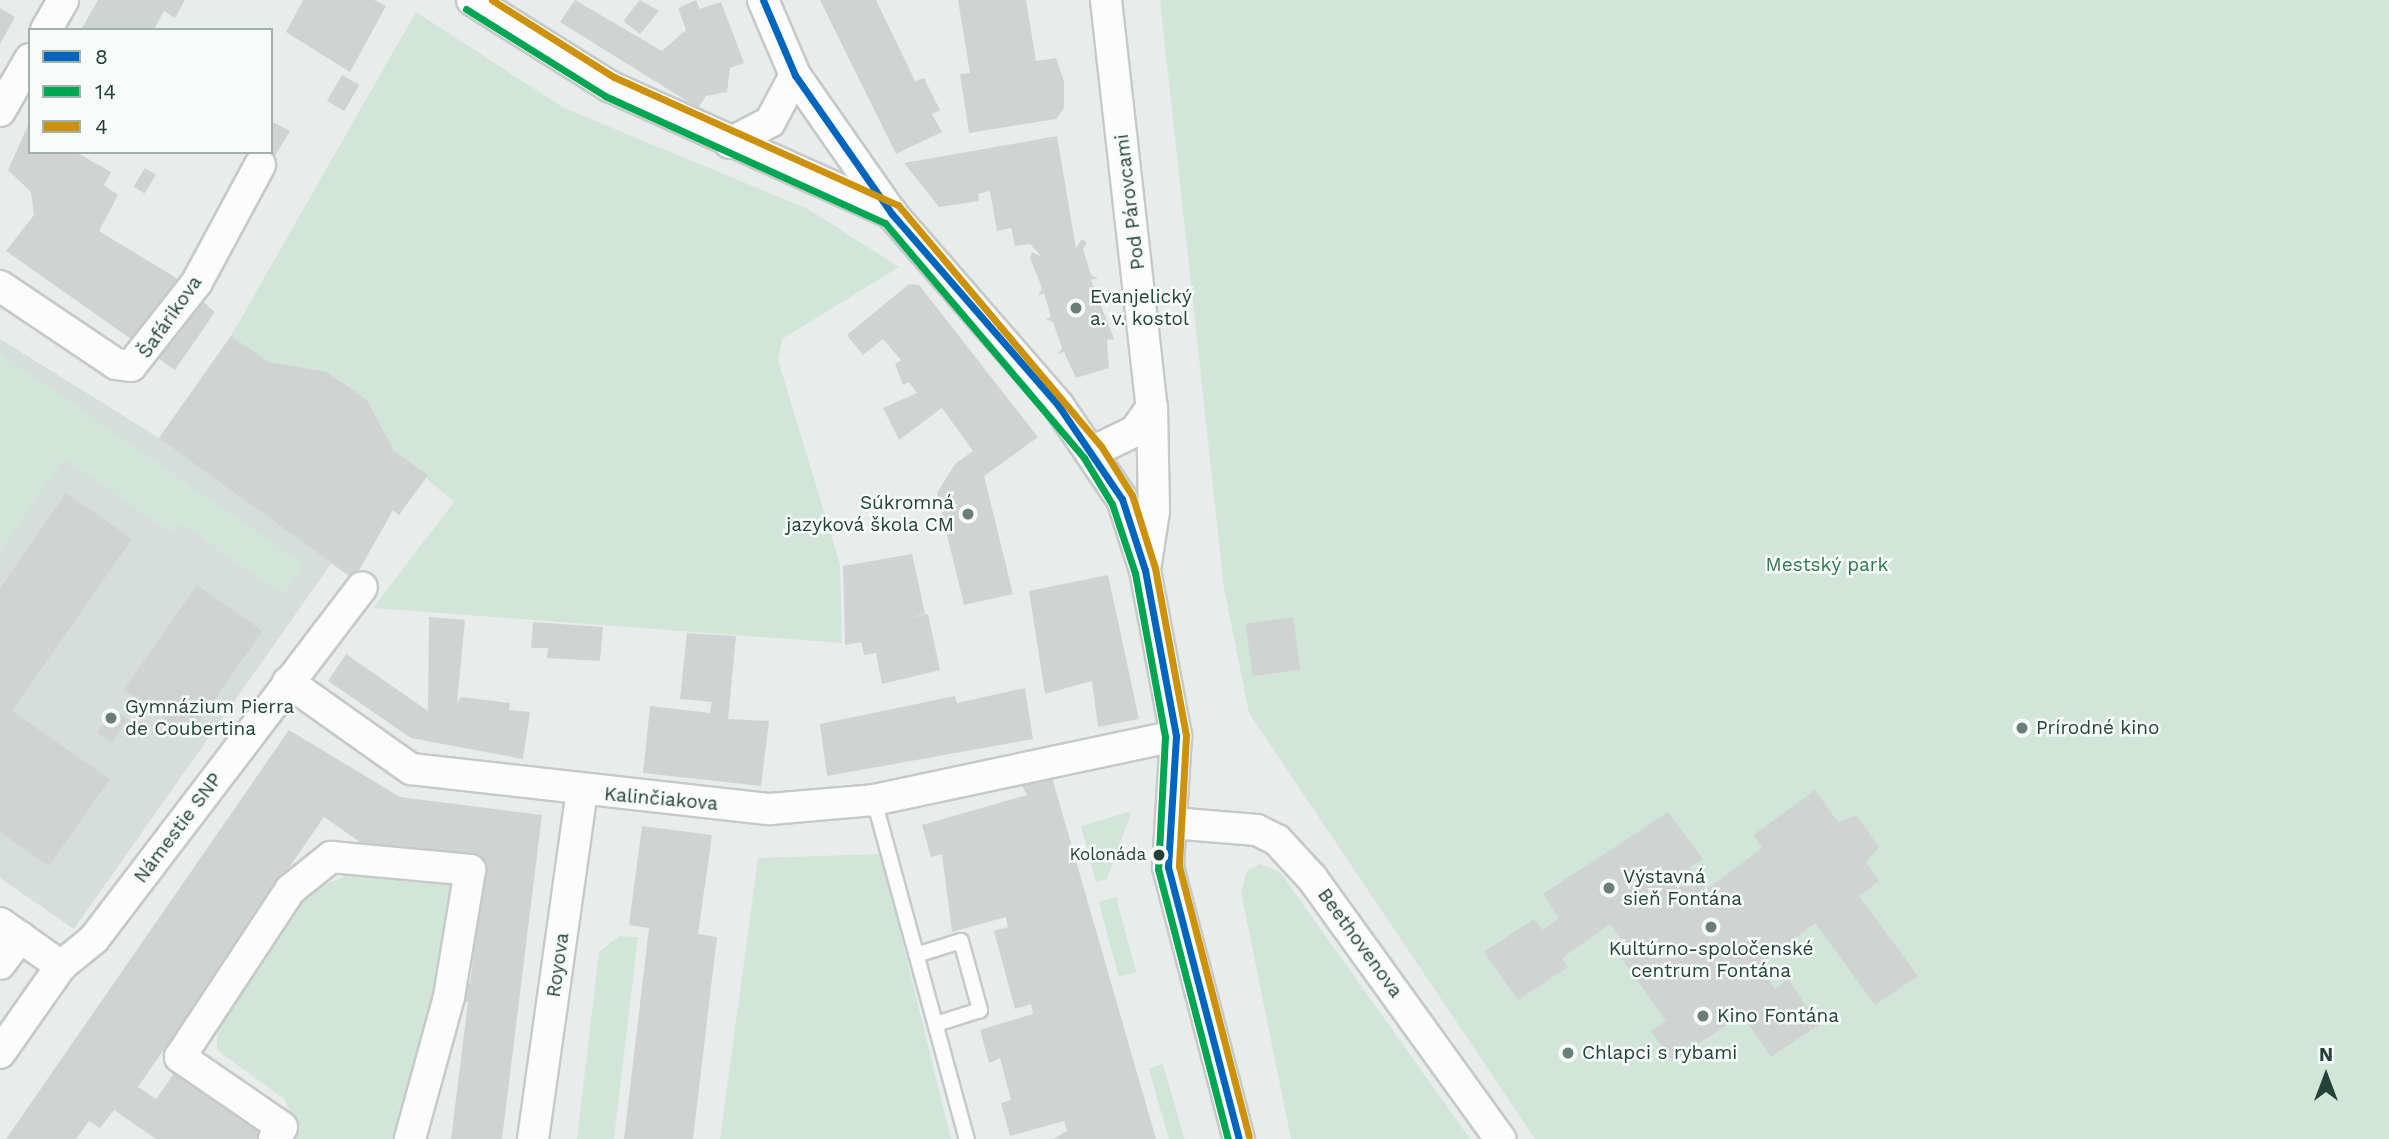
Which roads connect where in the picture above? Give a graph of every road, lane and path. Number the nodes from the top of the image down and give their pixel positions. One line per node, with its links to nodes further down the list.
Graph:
1 (63, 0): 5 (street)
2 (472, 0): 9 (street)
3 (763, 0): 7 (street)
4 (1106, 0): 13 (street, Pod Párovcami)
5 (47, 28)
6 (28, 62): 8 (street)
7 (794, 75): 9 (street); 11 (street)
8 (0, 111)
9 (730, 144): 11 (street)
10 (260, 165): 12 (street, Šafárikova)
11 (892, 214): 14 (street)
12 (0, 286)
13 (1153, 407): 14 (street); 15 (street, Pod Párovcami)
14 (1092, 452): 15 (street)
15 (1144, 570): 18 (street)
16 (362, 587): 17 (street)
17 (288, 682): 19 (street, Kalinčiakova); 25 (street, Námestie SNP)
18 (1176, 736): 20 (street, Kalinčiakova); 21 (street)
19 (582, 791): 20 (street, Kalinčiakova); 30 (street, Royova)
20 (874, 800): 23 (lane)
21 (1172, 823): 32 (street); 33 (street, Beethovenova)
22 (10, 930): 24 (street); 25 (street)
23 (916, 955): 26 (lane); 26 (lane)
24 (0, 964)
25 (61, 966): 27 (street, Námestie SNP)
26 (936, 1024): 31 (lane)
27 (0, 1053)
28 (274, 1139): 29 (street)
29 (410, 1139)
30 (533, 1139)
31 (967, 1139)
32 (1239, 1139)
33 (1500, 1139)

